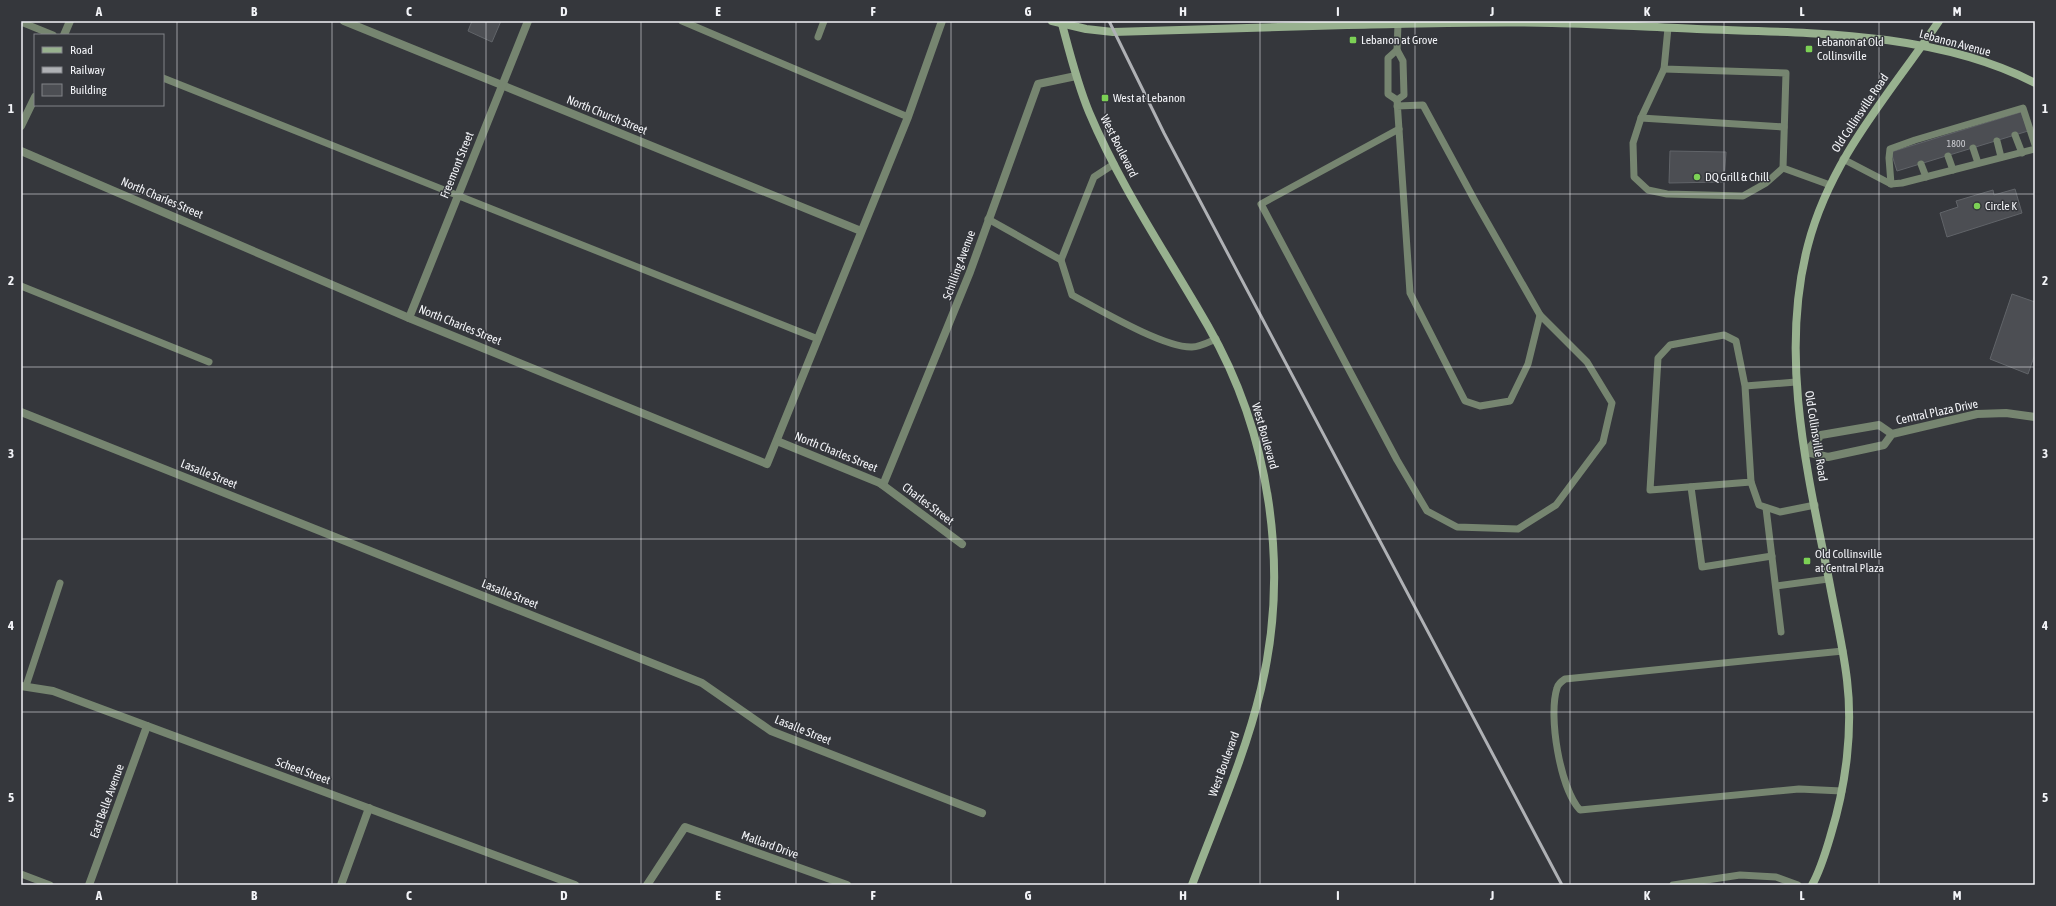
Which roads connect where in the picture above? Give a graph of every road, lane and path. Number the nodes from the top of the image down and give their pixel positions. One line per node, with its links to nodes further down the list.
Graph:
1 (70, 21): 14 (street)
2 (344, 21): 22 (street, North Church Street)
3 (528, 21): 22 (street, Freemont Street)
4 (682, 21): 25 (lane)
5 (824, 21): 15 (lane)
6 (942, 21): 25 (street)
7 (1052, 21): 11 (street, Lebanon Avenue)
8 (1939, 21): 16 (street, Old Collinsville Road)
9 (21, 22): 13 (lane)
10 (1398, 23): 11 (street, Lebanon Avenue); 12 (street, Lebanon Avenue); 17 (lane)
11 (1062, 24): 19 (street, West Boulevard)
12 (1668, 28): 16 (street, Lebanon Avenue); 18 (lane)
13 (51, 34)
14 (64, 34)
15 (818, 37)
16 (1923, 46): 21 (street, Lebanon Avenue); 39 (street, Old Collinsville Road)
17 (1396, 50): 24 (lane); 24 (lane)
18 (1664, 69): 26 (lane); 28 (lane)
19 (1076, 76): 40 (street, West Boulevard); 49 (street, Schilling Avenue)
20 (164, 78): 48 (lane)
21 (2035, 83)
22 (502, 86): 48 (street, Freemont Street); 50 (street, North Church Street)
23 (34, 99): 27 (street)
24 (1397, 103): 29 (lane); 53 (lane)
25 (908, 117): 50 (street)
26 (1641, 118): 28 (lane); 43 (lane)
27 (21, 126)
28 (1784, 127): 43 (lane)
29 (1399, 129): 53 (lane); 53 (lane)
30 (2015, 135): 36 (lane)
31 (1997, 141): 38 (lane)
32 (2035, 145): 46 (lane)
33 (1973, 148): 42 (lane)
34 (2035, 149): 36 (lane)
35 (21, 150): 54 (street, North Charles Street)
36 (2022, 152): 38 (lane)
37 (1948, 156): 44 (lane)
38 (2001, 157): 42 (lane)
39 (1843, 159): 46 (lane); 47 (street, Old Collinsville Road)
40 (1114, 164): 51 (lane); 56 (street, West Boulevard)
41 (1921, 164): 45 (lane)
42 (1978, 164): 44 (lane)
43 (1783, 168): 47 (lane)
44 (1953, 170): 45 (lane)
45 (1926, 177): 46 (lane)
46 (1891, 184)
47 (1830, 185): 58 (street, Old Collinsville Road)
48 (458, 195): 54 (street, Freemont Street); 55 (lane)
49 (988, 219): 51 (lane); 66 (street, Schilling Avenue)
50 (861, 231): 55 (street)
51 (1061, 260): 56 (lane)
52 (21, 286): 57 (lane)
53 (1540, 315)
54 (409, 318): 63 (street, North Charles Street)
55 (818, 339): 63 (street)
56 (1216, 339): 89 (street, West Boulevard)
57 (209, 362)
58 (1796, 382): 59 (lane); 64 (street, Old Collinsville Road)
59 (1745, 386): 65 (lane); 67 (lane)
60 (21, 412): 81 (street, Lasalle Street)
61 (2035, 417): 62 (street, Central Plaza Drive)
62 (1892, 434): 64 (street, Central Plaza Drive); 64 (street, Central Plaza Drive)
63 (777, 441): 66 (street, North Charles Street)
64 (1806, 452): 68 (street, Old Collinsville Road)
65 (1751, 482): 67 (lane); 69 (lane)
66 (880, 483): 70 (street, Charles Street)
67 (1691, 486): 71 (lane)
68 (1815, 505): 69 (lane); 72 (street, Old Collinsville Road)
69 (1766, 508): 71 (lane)
70 (962, 544)
71 (1772, 556): 74 (lane)
72 (1828, 579): 74 (lane); 76 (street, Old Collinsville Road)
73 (60, 583): 77 (lane)
74 (1776, 586): 75 (lane)
75 (1781, 632)
76 (1843, 651): 79 (street, Old Collinsville Road); 79 (lane)
77 (23, 686): 78 (street, Scheel Street)
78 (148, 726): 80 (street, Scheel Street); 84 (street, East Belle Avenue)
79 (1842, 791): 92 (street, Old Collinsville Road)
80 (369, 808): 85 (street); 86 (street, Scheel Street)
81 (982, 813)
82 (21, 874): 83 (lane)
83 (50, 885)
84 (88, 885)
85 (341, 885)
86 (575, 885)
87 (646, 885): 88 (street, Mallard Drive)
88 (847, 885)
89 (1192, 885)
90 (1673, 885): 91 (lane)
91 (1798, 885)
92 (1812, 885)

